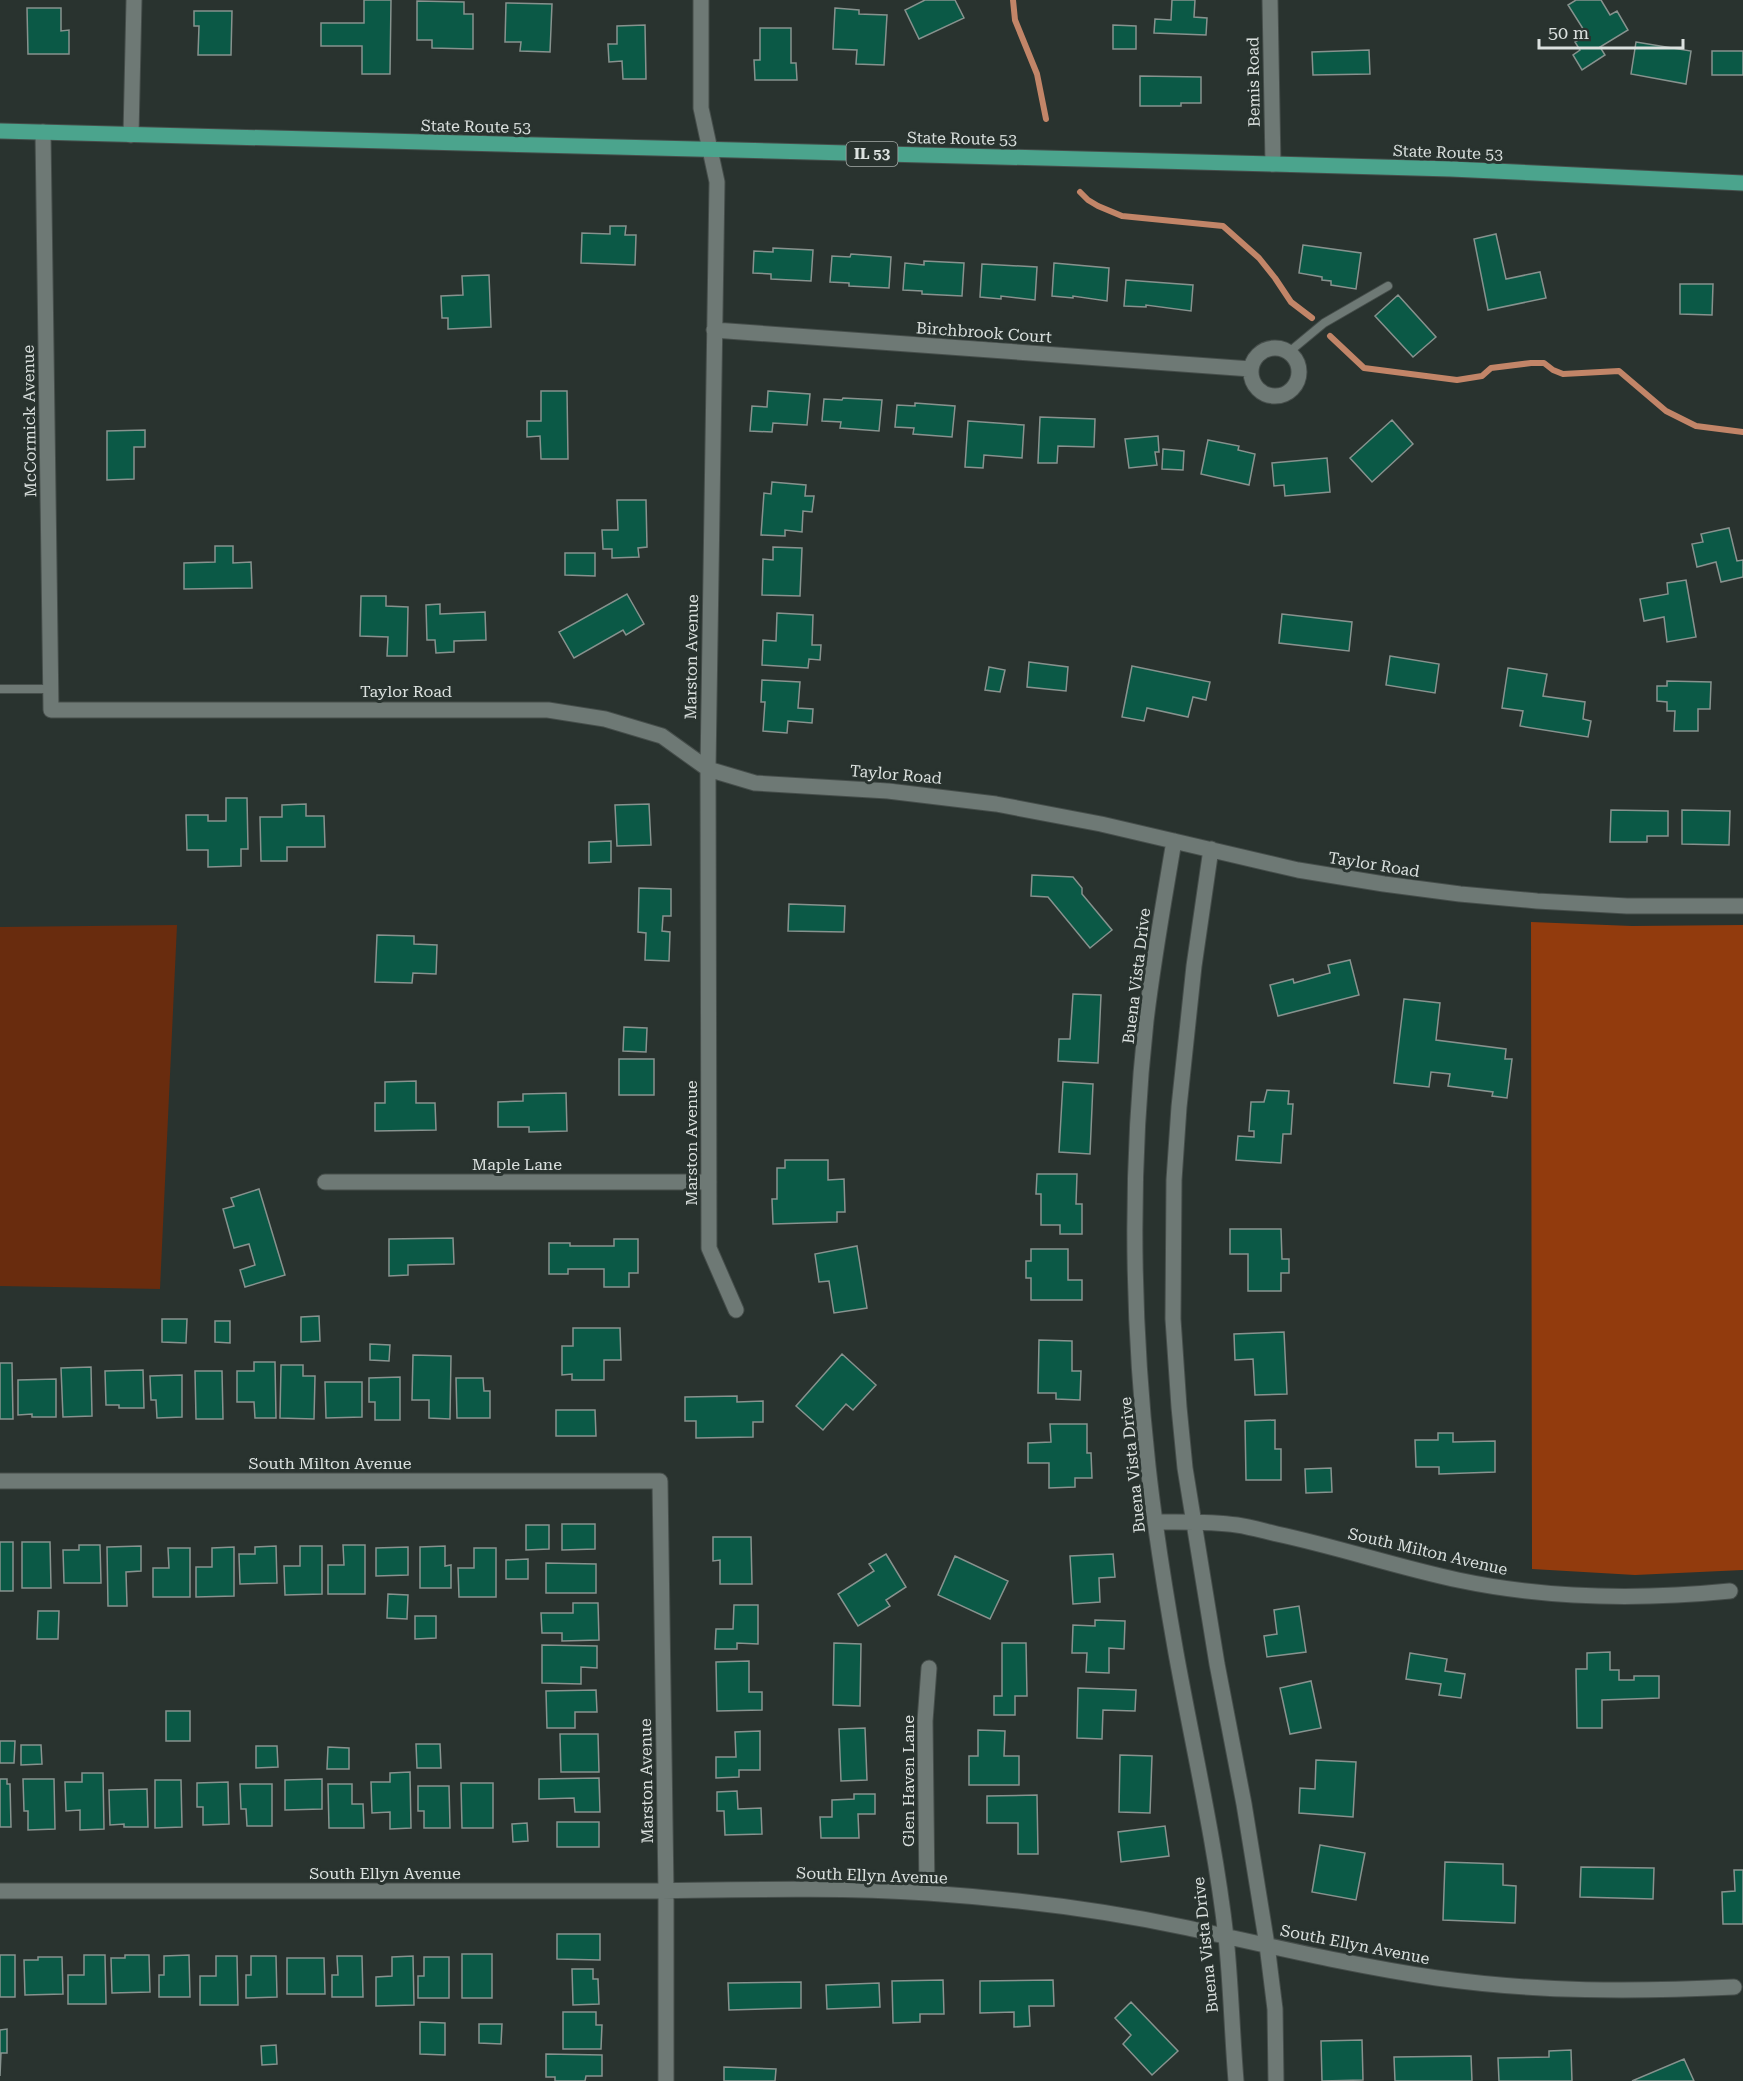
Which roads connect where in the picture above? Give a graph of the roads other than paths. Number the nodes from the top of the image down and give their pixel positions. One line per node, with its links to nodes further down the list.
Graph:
1 (134, 0): 6 (street)
2 (701, 0): 7 (street, Marston Avenue)
3 (1270, 0): 8 (street, Bemis Road)
4 (0, 131): 5 (main road, State Route 53 / IL 53)
5 (43, 132): 6 (main road, State Route 53 / IL 53); 15 (street, McCormick Avenue)
6 (131, 135): 7 (main road, State Route 53 / IL 53)
7 (710, 150): 8 (main road, State Route 53 / IL 53); 11 (street, Marston Avenue)
8 (1273, 164): 9 (main road, State Route 53 / IL 53)
9 (1743, 183)
10 (1388, 286): 12 (lane)
11 (714, 330): 13 (street, Birchbrook Court); 17 (street, Marston Avenue)
12 (1289, 352): 13 (street); 13 (street)
13 (1251, 369)
14 (0, 689): 15 (lane)
15 (51, 689): 16 (street, McCormick Avenue)
16 (51, 710): 17 (street, Taylor Road)
17 (708, 769): 18 (street, Taylor Road); 22 (street, Marston Avenue)
18 (1174, 841): 19 (street, Taylor Road); 26 (street, Buena Vista Drive)
19 (1211, 849): 20 (street, Taylor Road); 27 (street)
20 (1743, 906)
21 (325, 1182): 22 (street, Maple Lane)
22 (709, 1182): 23 (street, Marston Avenue)
23 (736, 1310)
24 (0, 1481): 25 (street, South Milton Avenue)
25 (660, 1481): 31 (street, Marston Avenue)
26 (1155, 1522): 27 (street, South Milton Avenue); 33 (street, Buena Vista Drive)
27 (1194, 1522): 28 (street, South Milton Avenue); 34 (street)
28 (1733, 1590)
29 (929, 1668): 32 (street, Glen Haven Lane)
30 (0, 1891): 31 (street, South Ellyn Avenue)
31 (666, 1891): 32 (street, South Ellyn Avenue); 36 (street, Marston Avenue)
32 (927, 1893): 33 (street, South Ellyn Avenue)
33 (1226, 1938): 34 (street, South Ellyn Avenue); 37 (street, Buena Vista Drive)
34 (1267, 1945): 35 (street, South Ellyn Avenue); 38 (street)
35 (1734, 1987)
36 (666, 2081)
37 (1236, 2081)
38 (1276, 2081)

